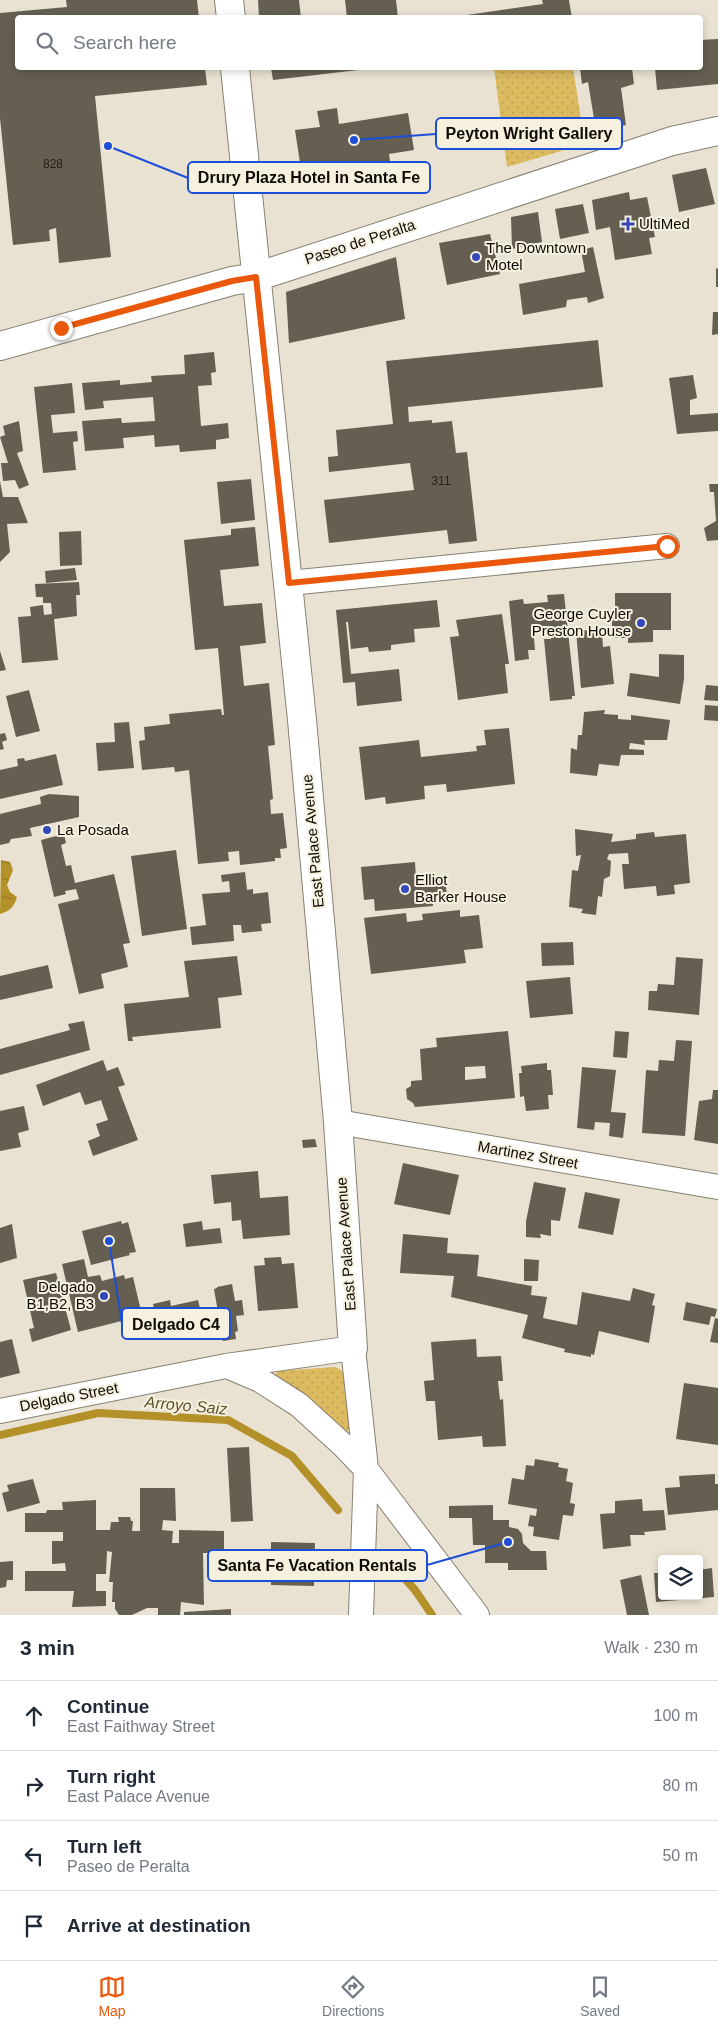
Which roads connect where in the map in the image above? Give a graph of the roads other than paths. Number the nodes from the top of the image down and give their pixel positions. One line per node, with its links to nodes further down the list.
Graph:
1 (229, 0): 2 (street)
2 (230, 15)
3 (236, 70): 5 (street, East Palace Avenue)
4 (718, 131): 5 (street, Paseo de Peralta)
5 (256, 277): 6 (street, Paseo de Peralta); 8 (street, East Palace Avenue)
6 (0, 346)
7 (667, 546): 8 (street)
8 (289, 583): 9 (street, East Palace Avenue)
9 (338, 1122): 10 (street, Martinez Street); 11 (street, East Palace Avenue)
10 (718, 1187)
11 (353, 1348): 12 (street, Delgado Street); 14 (street, East Palace Avenue)
12 (226, 1366): 13 (street, Delgado Street); 14 (street)
13 (0, 1411)
14 (366, 1470): 15 (street, East Palace Avenue); 16 (street)
15 (361, 1615)
16 (477, 1615)

